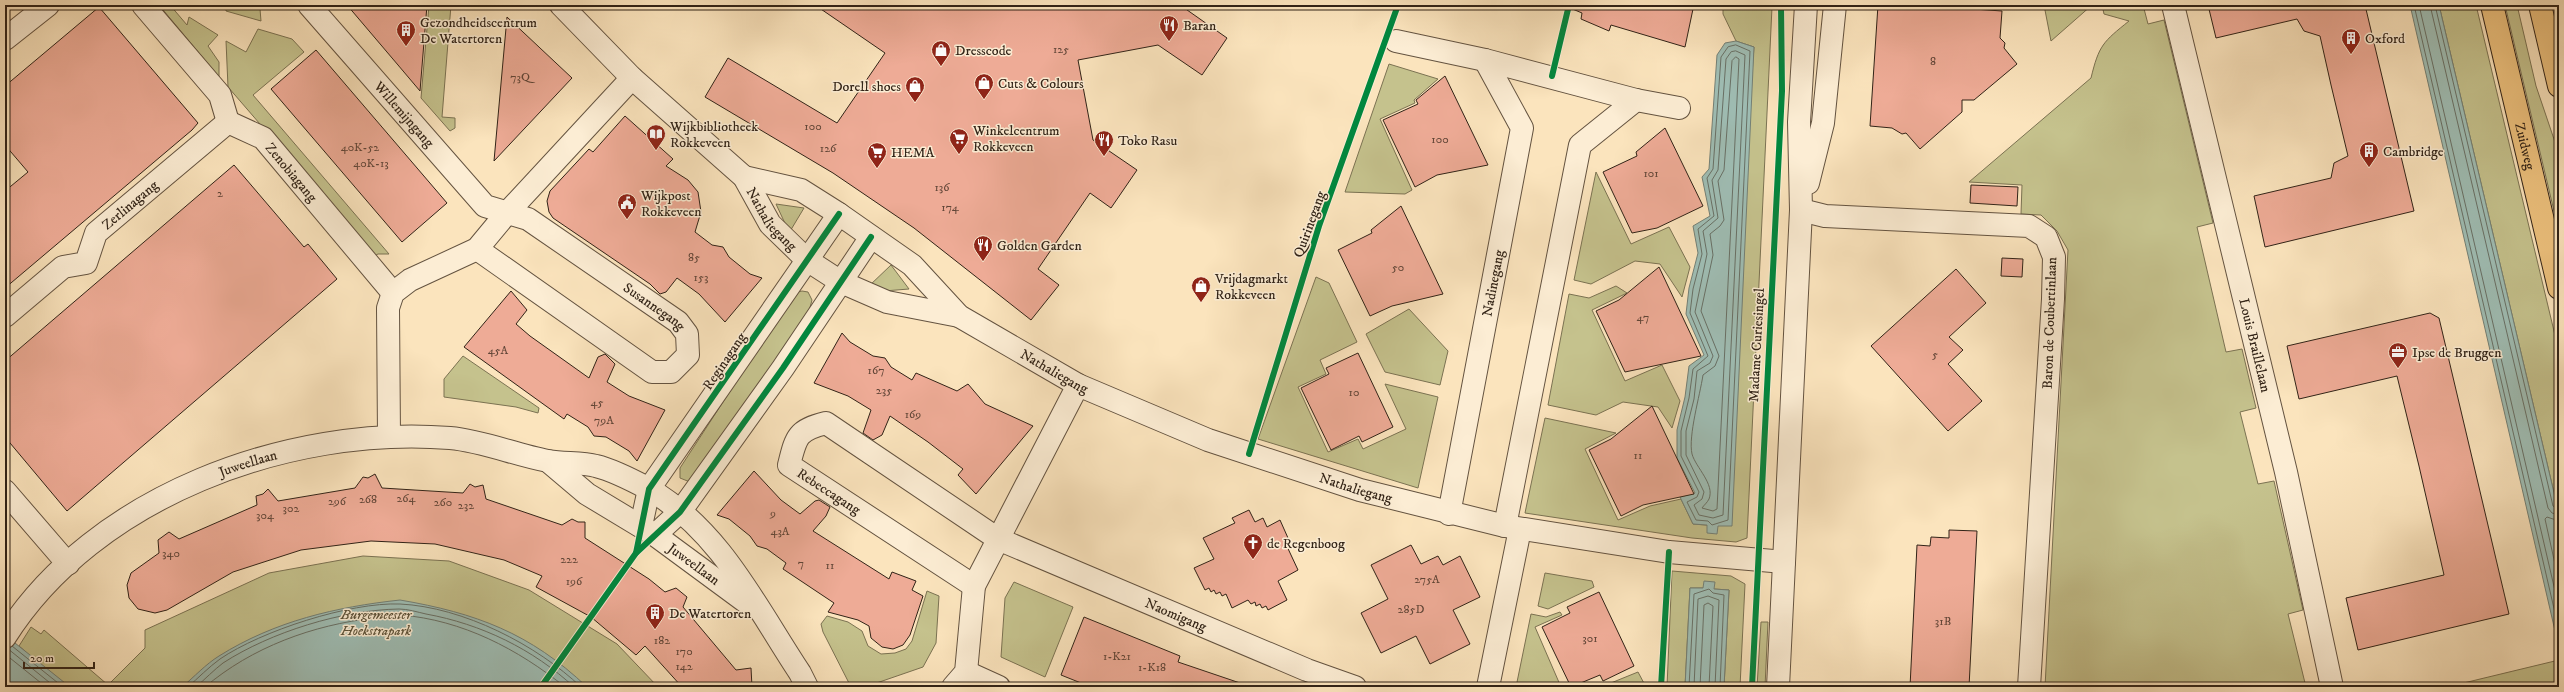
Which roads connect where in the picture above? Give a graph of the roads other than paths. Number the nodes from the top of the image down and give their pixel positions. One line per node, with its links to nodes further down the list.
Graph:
1 (48, 5): 10 (street)
2 (143, 5): 17 (street)
3 (309, 5): 20 (street, Willemijngang)
4 (561, 5): 13 (street, Nathaliegang)
5 (1806, 5): 19 (street)
6 (1835, 5): 19 (street)
7 (2173, 5): 52 (street, Louis Braillelaan)
8 (2492, 5): 26 (main road, Zuidweg)
9 (2540, 5): 14 (main road)
10 (5, 39)
11 (1396, 41): 12 (street)
12 (1485, 60): 15 (street); 36 (street, Nadinegang)
13 (632, 78): 18 (street, Nathaliegang); 20 (street)
14 (2559, 86)
15 (1636, 100): 16 (street); 37 (street)
16 (1679, 108)
17 (228, 122): 27 (street, Zenobiagang); 28 (street, Zerlinagang)
18 (744, 177): 21 (street, Nathaliegang); 24 (street, Nathaliegang)
19 (1801, 210): 40 (street); 51 (street, Baron de Coubertinlaan)
20 (506, 214): 23 (street); 23 (street, Susannegang)
21 (839, 214): 22 (street, Nathaliegang); 24 (street, Reginagang)
22 (871, 237): 25 (street); 29 (street, Nathaliegang)
23 (477, 249): 27 (street)
24 (807, 260): 25 (street, Nathaliegang); 33 (street, Reginagang)
25 (841, 282): 29 (street, Nathaliegang); 35 (street)
26 (2559, 288)
27 (393, 293): 31 (street)
28 (5, 316)
29 (959, 316): 30 (street, Nathaliegang)
30 (1078, 385): 36 (street, Nathaliegang); 39 (street)
31 (389, 437): 32 (street, Juweellaan); 41 (street, Juweellaan)
32 (548, 461): 33 (street, Juweellaan); 38 (street, Juweellaan)
33 (650, 489): 35 (street); 38 (street, Reginagang)
34 (5, 491): 41 (street)
35 (680, 512): 38 (street); 43 (street, Juweellaan)
36 (1449, 514): 37 (street, Nathaliegang)
37 (1512, 527): 40 (street, Nathaliegang); 49 (street)
38 (648, 530): 43 (street, Juweellaan)
39 (998, 539): 42 (street); 42 (street, Rebeccagang); 48 (street, Naomigang)
40 (1784, 562): 50 (street)
41 (68, 564): 44 (street, Juweellaan)
42 (974, 586): 45 (street)
43 (760, 613): 46 (street, Juweellaan)
44 (10, 630)
45 (959, 680): 47 (street)
46 (807, 687)
47 (999, 687)
48 (1355, 687)
49 (1488, 687)
50 (1778, 687)
51 (2029, 687)
52 (2332, 687)

